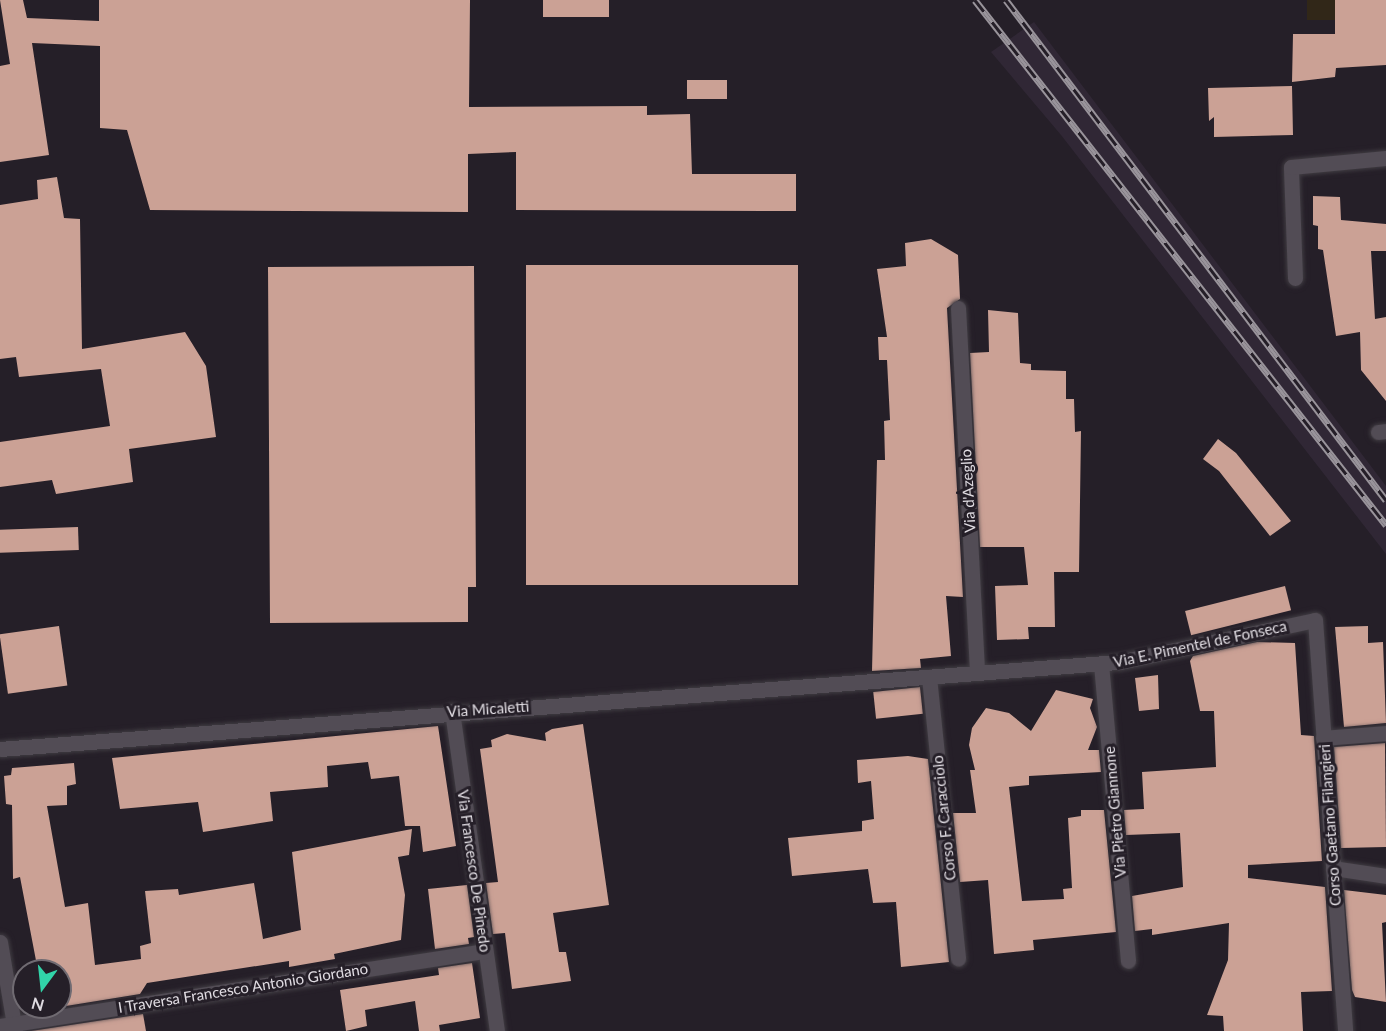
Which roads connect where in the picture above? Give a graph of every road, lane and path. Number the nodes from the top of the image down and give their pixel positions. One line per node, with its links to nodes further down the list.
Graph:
1 (1386, 158): 2 (street)
2 (1295, 278)
3 (958, 308): 6 (street, Via d'Azeglio)
4 (1315, 620): 5 (street, Via E. Pimentel de Fonseca); 10 (street, Corso Gaetano Filangieri)
5 (1101, 664): 6 (street, Via E. Pimentel de Fonseca); 17 (street, Via Pietro Giannone)
6 (977, 673): 7 (street, Via Micaletti)
7 (929, 677): 8 (street, Via Micaletti); 16 (street, Corso F. Caracciolo)
8 (452, 711): 11 (street, Via Micaletti); 15 (street, Via Francesco De Pinedo)
9 (1386, 733): 10 (street)
10 (1323, 738): 12 (street, Corso Gaetano Filangieri)
11 (0, 749)
12 (1333, 868): 13 (street); 20 (street, Corso Gaetano Filangieri)
13 (1386, 876)
14 (0, 942): 18 (street)
15 (485, 951): 18 (street, I Traversa Francesco Antonio Giordano); 19 (street, Via Francesco De Pinedo)
16 (958, 959)
17 (1128, 961)
18 (9, 1027)
19 (497, 1031)
20 (1345, 1031)

